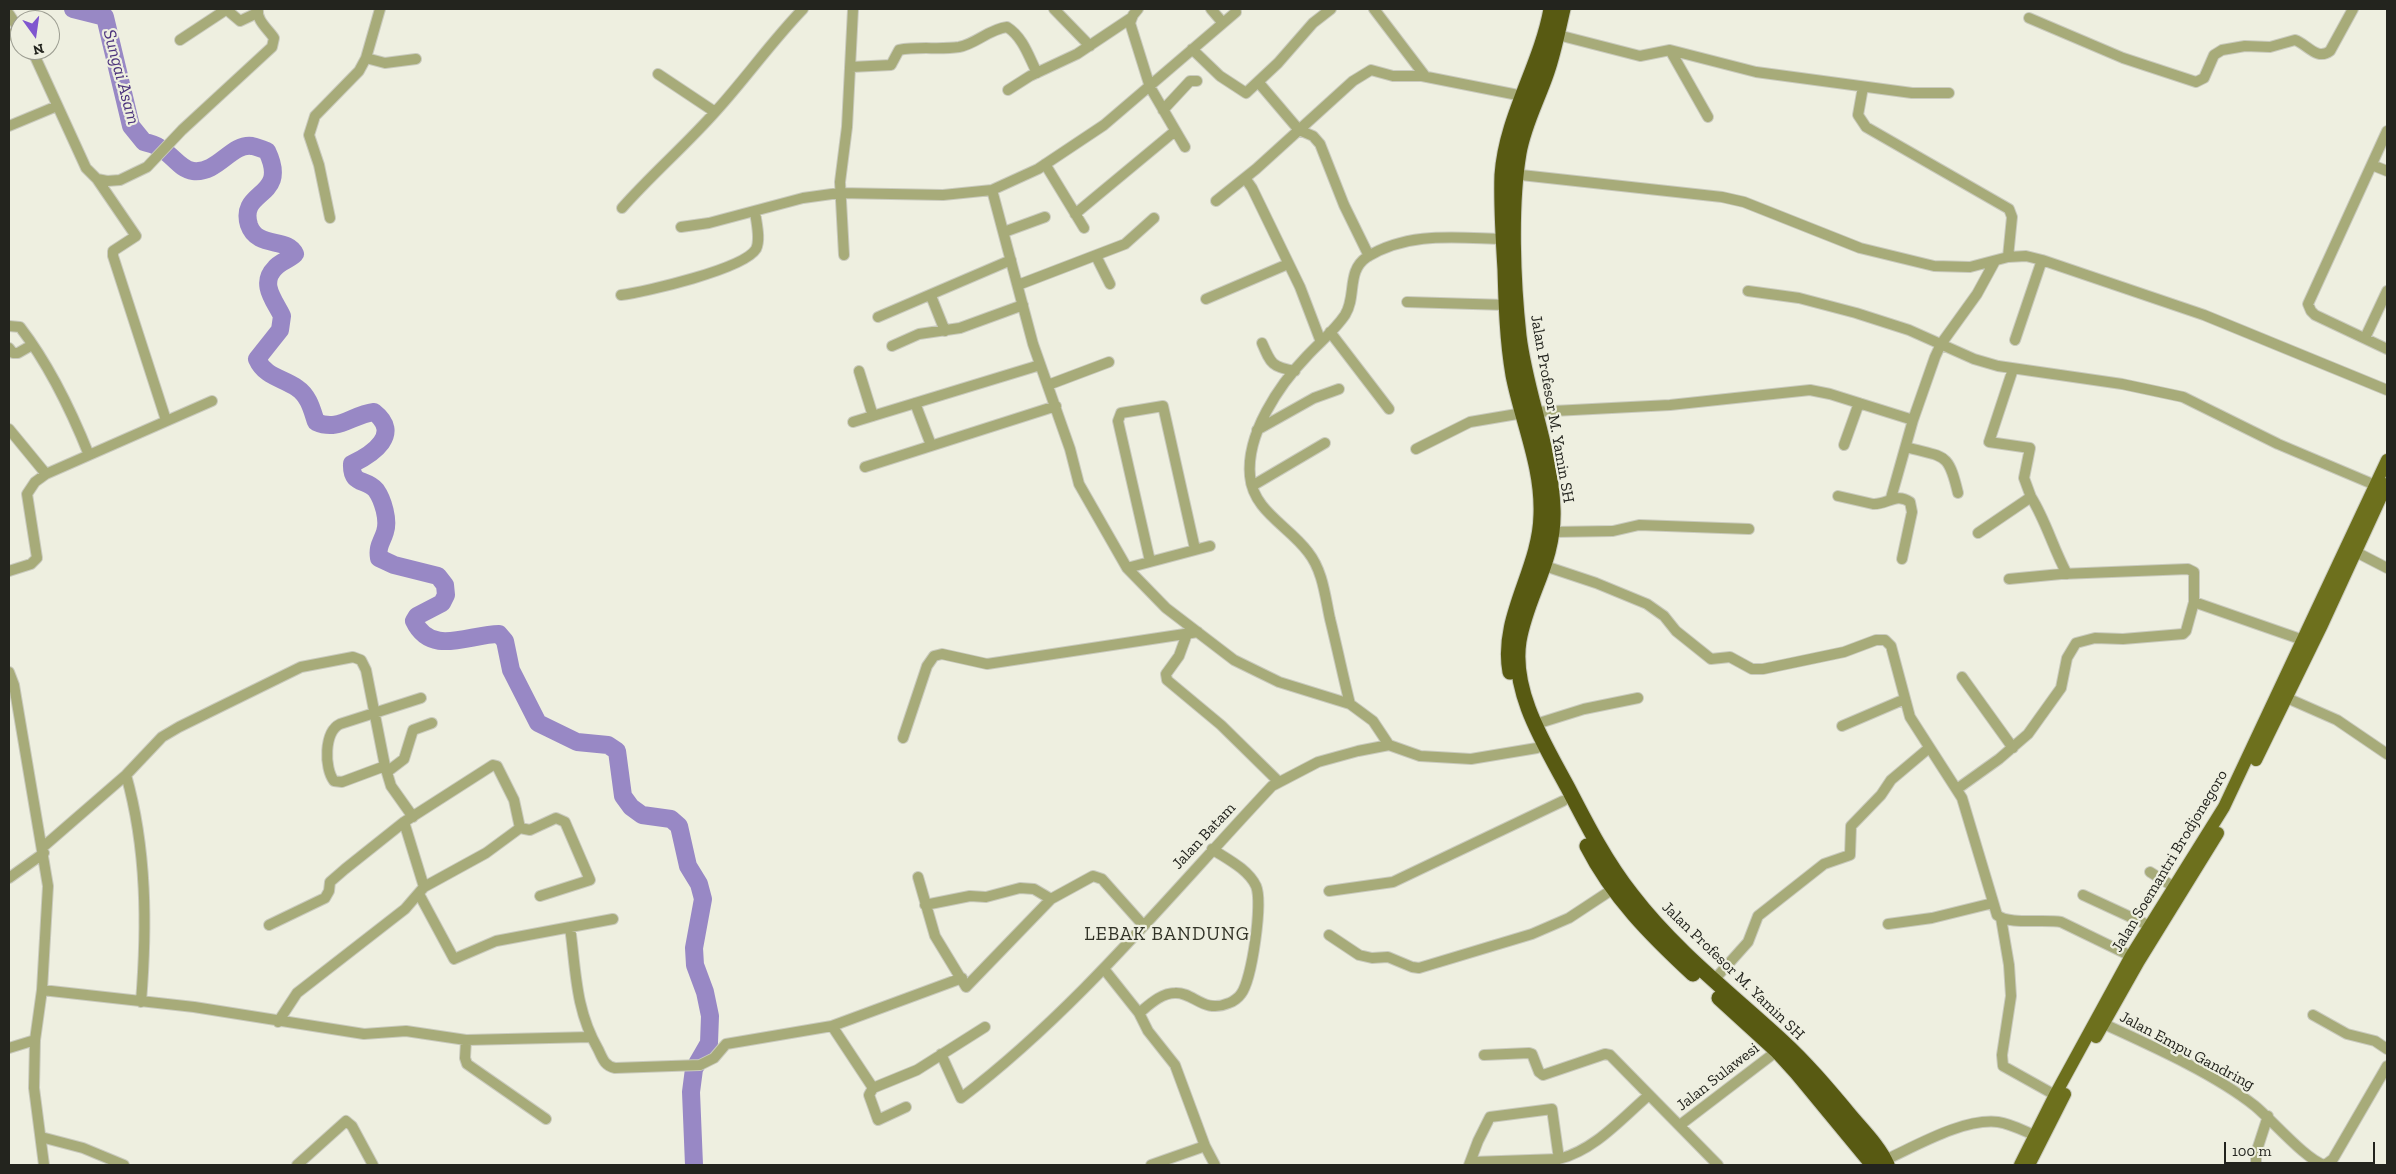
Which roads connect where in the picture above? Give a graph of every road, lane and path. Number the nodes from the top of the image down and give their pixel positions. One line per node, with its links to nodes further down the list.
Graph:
1 (380, 9): 23 (street)
2 (803, 9): 39 (street)
3 (853, 9): 26 (street)
4 (1054, 9): 20 (street)
5 (1138, 9): 15 (street)
6 (1212, 9): 17 (street)
7 (1331, 9): 31 (street)
8 (1374, 9): 29 (street)
9 (1551, 9): 36 (highway, Jalan Profesor M. Yamin SH)
10 (1562, 9): 18 (highway, Jalan Profesor M. Yamin SH)
11 (2353, 9): 16 (street)
12 (227, 10): 13 (street); 19 (street)
13 (257, 11): 51 (street)
14 (1236, 12): 17 (street)
15 (1131, 18): 20 (street); 33 (street)
16 (2029, 18)
17 (1223, 23): 21 (street)
18 (1558, 35): 22 (street); 50 (highway, Jalan Profesor M. Yamin SH)
19 (180, 40)
20 (1090, 46): 27 (street)
21 (1192, 49): 31 (street); 33 (street)
22 (1670, 50): 32 (street); 40 (street)
23 (366, 58): 24 (street); 59 (street)
24 (416, 59)
25 (36, 60): 37 (street)
26 (851, 67): 27 (street); 53 (street)
27 (1037, 73): 34 (street)
28 (658, 74): 39 (street)
29 (1425, 76): 36 (street); 42 (street)
30 (1197, 81): 38 (street)
31 (1259, 83): 42 (street)
32 (1863, 86): 35 (street); 68 (street)
33 (1150, 87): 38 (street); 46 (street)
34 (1008, 90)
35 (1949, 93)
36 (1523, 96): 50 (highway, Jalan Profesor M. Yamin SH)
37 (57, 106): 41 (street); 51 (street)
38 (1163, 110): 43 (street)
39 (715, 112): 55 (street)
40 (1708, 117)
41 (9, 126)
42 (1299, 130): 49 (street); 67 (street)
43 (1175, 131): 45 (street); 57 (street)
44 (2387, 131): 47 (street)
45 (1185, 148)
46 (1045, 164): 52 (street); 57 (street)
47 (2372, 165): 48 (street); 87 (street)
48 (2387, 172)
49 (1250, 174): 54 (street); 72 (street)
50 (1510, 174): 64 (highway, Jalan Profesor M. Yamin SH); 71 (street); 108 (highway, Jalan Profesor M. Yamin SH)
51 (96, 179): 110 (street)
52 (992, 190): 53 (street); 63 (street)
53 (840, 193): 56 (street); 65 (street)
54 (1216, 201)
55 (622, 208)
56 (755, 211): 61 (street); 77 (street)
57 (1075, 214): 62 (street)
58 (1045, 217): 63 (street)
59 (330, 218)
60 (1154, 218): 66 (street)
61 (681, 227)
62 (1084, 228)
63 (1004, 232): 69 (street)
64 (1503, 239): 67 (street); 82 (highway, Jalan Profesor M. Yamin SH)
65 (844, 255)
66 (1096, 256): 73 (street); 74 (street)
67 (1369, 256): 86 (street)
68 (2008, 257): 70 (street); 71 (street)
69 (1011, 260): 74 (street); 78 (street)
70 (2042, 260): 88 (street); 102 (street)
71 (1995, 261): 90 (street)
72 (1288, 264): 79 (street); 86 (street)
73 (1110, 284)
74 (1018, 285): 81 (street)
75 (1748, 291): 90 (street)
76 (2387, 291): 87 (street)
77 (621, 295)
78 (931, 296): 83 (street); 85 (street)
79 (1206, 299)
80 (1406, 302): 82 (street)
81 (1023, 305): 85 (street); 96 (street)
82 (1506, 305): 108 (highway, Jalan Profesor M. Yamin SH)
83 (878, 318)
84 (9, 326): 91 (street)
85 (945, 331): 92 (street)
86 (1326, 337): 99 (street); 107 (street)
87 (2365, 338): 94 (street)
88 (2015, 340)
89 (1262, 343): 99 (street)
90 (1941, 344): 97 (street); 111 (street)
91 (32, 345): 93 (street); 120 (street)
92 (892, 346)
93 (9, 348)
94 (2387, 349)
95 (1109, 362): 100 (street)
96 (1040, 365): 100 (street); 105 (street)
97 (2013, 369): 124 (street); 128 (street)
98 (859, 371): 109 (street)
99 (1295, 371): 114 (street)
100 (1048, 385): 106 (street)
101 (1339, 389): 114 (street)
102 (2387, 390)
103 (212, 401): 110 (street)
104 (1859, 403): 108 (street); 111 (street); 117 (street)
105 (915, 404): 109 (street); 116 (street)
106 (1056, 406): 116 (street); 139 (street)
107 (1389, 409)
108 (1528, 412): 119 (street); 131 (highway, Jalan Profesor M. Yamin SH); 162 (highway, Jalan Profesor M. Yamin SH)
109 (873, 416): 112 (street)
110 (166, 420): 120 (street)
111 (1912, 420): 118 (street)
112 (853, 422)
113 (9, 429): 123 (street)
114 (1257, 430): 125 (street)
115 (1324, 443): 125 (street)
116 (931, 445): 122 (street)
117 (1844, 445)
118 (1906, 447): 126 (street); 129 (street)
119 (1416, 449)
120 (90, 455): 123 (street)
121 (2387, 460): 124 (main road, Jalan Soemantri Brodjonegoro)
122 (866, 467)
123 (46, 474): 141 (street)
124 (2381, 484): 135 (main road, Jalan Soemantri Brodjonegoro); 145 (main road, Jalan Soemantri Brodjonegoro)
125 (1252, 486): 155 (street)
126 (1958, 492)
127 (1838, 496): 129 (street)
128 (2031, 497): 132 (street); 142 (street)
129 (1891, 498): 136 (street)
130 (1749, 529): 131 (street)
131 (1552, 532): 138 (highway, Jalan Profesor M. Yamin SH)
132 (1978, 533)
133 (1210, 546): 134 (street)
134 (1195, 550): 137 (street); 137 (street)
135 (2356, 552): 140 (street); 145 (main road, Jalan Soemantri Brodjonegoro)
136 (1902, 559)
137 (1150, 561): 139 (street)
138 (1545, 566): 154 (street); 158 (highway, Jalan Profesor M. Yamin SH)
139 (1127, 568): 146 (street)
140 (2387, 568)
141 (9, 571)
142 (2067, 574): 143 (street); 144 (street)
143 (2009, 579)
144 (2194, 602): 148 (street); 164 (street)
145 (2317, 622): 148 (main road, Jalan Soemantri Brodjonegoro)
146 (1198, 632): 147 (street); 155 (street)
147 (1186, 634): 160 (street); 168 (street)
148 (2308, 642): 153 (main road); 178 (main road, Jalan Soemantri Brodjonegoro)
149 (9, 672): 174 (street)
150 (1962, 677): 164 (street)
151 (421, 698): 156 (street)
152 (1638, 698): 158 (street)
153 (2287, 698): 165 (street); 196 (main road)
154 (1904, 699): 159 (street); 163 (street)
155 (1350, 704): 161 (street)
156 (375, 714): 166 (street); 166 (street); 167 (street)
157 (432, 723): 166 (street)
158 (1536, 724): 185 (highway, Jalan Profesor M. Yamin SH)
159 (1842, 726)
160 (902, 738)
161 (1389, 745): 162 (street); 168 (street, Jalan Batam)
162 (1537, 748): 170 (highway, Jalan Profesor M. Yamin SH)
163 (1929, 748): 169 (street); 199 (street)
164 (2013, 748): 169 (street)
165 (2387, 754)
166 (386, 769): 171 (street)
167 (126, 776): 174 (street); 201 (street)
168 (1278, 781): 173 (street, Jalan Batam)
169 (1958, 789): 186 (street)
170 (1563, 801): 179 (highway, Jalan Profesor M. Yamin SH); 181 (street)
171 (408, 820): 172 (street); 180 (street); 191 (street)
172 (520, 828): 180 (street); 183 (street)
173 (1212, 849): 192 (street, Jalan Batam); 202 (street)
174 (43, 850): 177 (street); 200 (street)
175 (2150, 872): 178 (street)
176 (918, 877): 187 (street)
177 (9, 878)
178 (2174, 887): 193 (main road, Jalan Soemantri Brodjonegoro)
179 (1613, 889): 185 (highway, Jalan Profesor M. Yamin SH); 195 (street)
180 (422, 890): 194 (street); 205 (street)
181 (1329, 891)
182 (2083, 895): 193 (street)
183 (540, 896)
184 (1051, 899): 187 (street); 192 (street); 198 (street)
185 (1630, 902): 199 (highway, Jalan Profesor M. Yamin SH); 213 (highway, Jalan Profesor M. Yamin SH)
186 (1993, 903): 188 (street); 190 (street)
187 (925, 905): 198 (street)
188 (2001, 918): 196 (street); 219 (street)
189 (612, 919): 194 (street)
190 (1888, 924)
191 (269, 925)
192 (1143, 925): 197 (street, Jalan Batam)
193 (2150, 926): 196 (main road, Jalan Soemantri Brodjonegoro)
194 (570, 927): 208 (street)
195 (1329, 936)
196 (2135, 958): 204 (main road, Jalan Soemantri Brodjonegoro)
197 (1104, 969): 202 (street); 214 (street, Jalan Batam)
198 (962, 978): 206 (street)
199 (1714, 980): 229 (highway, Jalan Profesor M. Yamin SH)
200 (42, 990): 201 (street); 209 (street)
201 (141, 1002): 205 (street)
202 (1139, 1013): 226 (street)
203 (2313, 1015): 212 (street)
204 (2100, 1021): 219 (main road, Jalan Soemantri Brodjonegoro); 221 (street, Jalan Empu Gandring); 238 (main road, Jalan Soemantri Brodjonegoro)
205 (278, 1022): 210 (street)
206 (832, 1026): 208 (street); 217 (street)
207 (985, 1027): 214 (street)
208 (591, 1037): 210 (street)
209 (35, 1040): 211 (street); 224 (street)
210 (466, 1040): 222 (street)
211 (9, 1048)
212 (2387, 1050)
213 (1776, 1051): 223 (street, Jalan Sulawesi); 229 (highway, Jalan Profesor M. Yamin SH)
214 (941, 1054): 217 (street)
215 (1484, 1054): 218 (street, Jalan Sulawesi)
216 (2387, 1066): 240 (street, Jalan Empu Gandring)
217 (873, 1088): 220 (street)
218 (1649, 1095): 223 (street, Jalan Sulawesi); 227 (street)
219 (2055, 1095): 225 (main road, Jalan Soemantri Brodjonegoro)
220 (906, 1107)
221 (2268, 1116): 239 (street); 240 (street, Jalan Empu Gandring)
222 (546, 1119)
223 (1680, 1125): 236 (street)
224 (40, 1136): 230 (street); 231 (street)
225 (2034, 1136): 229 (street); 237 (main road, Jalan Soemantri Brodjonegoro)
226 (1205, 1146): 234 (street); 235 (street)
227 (1559, 1159): 228 (street); 228 (street)
228 (1470, 1164)
229 (1882, 1164)
230 (44, 1165)
231 (124, 1165)
232 (297, 1165): 233 (street)
233 (373, 1165)
234 (1151, 1165)
235 (1215, 1165)
236 (1718, 1165)
237 (2020, 1165)
238 (2029, 1165)
239 (2256, 1165)
240 (2325, 1165)

